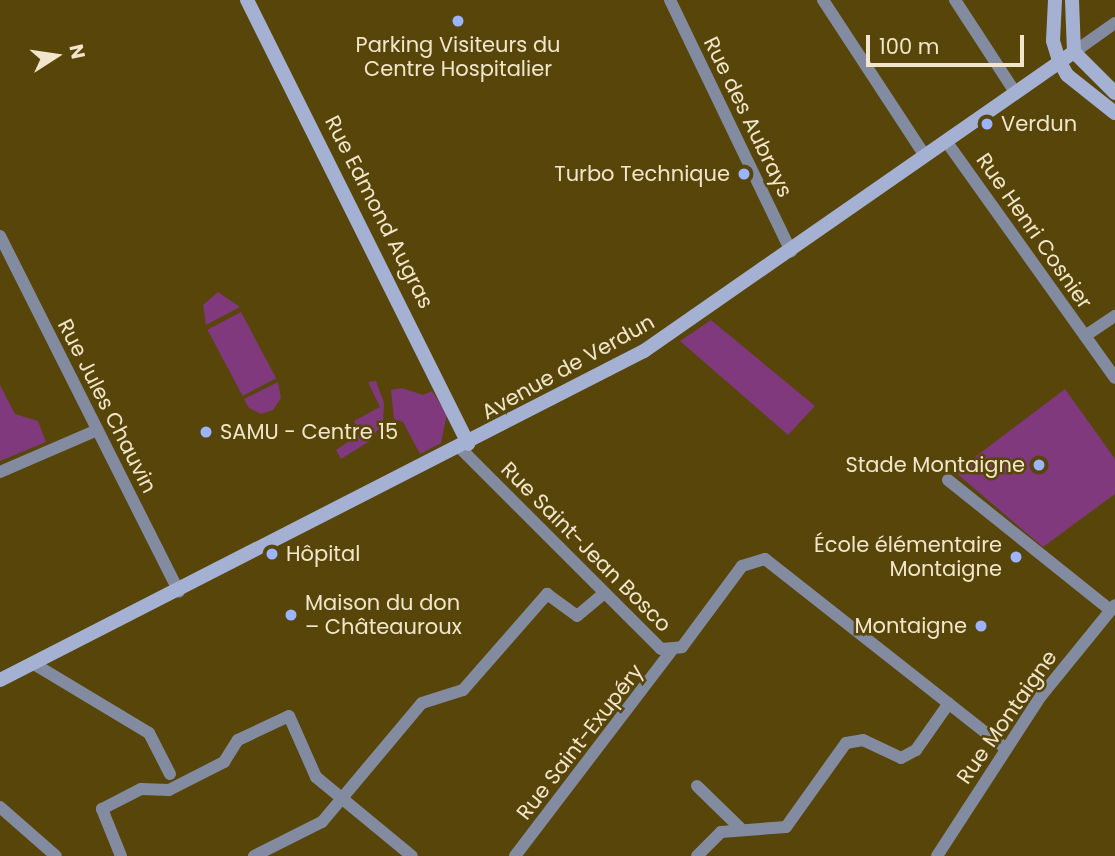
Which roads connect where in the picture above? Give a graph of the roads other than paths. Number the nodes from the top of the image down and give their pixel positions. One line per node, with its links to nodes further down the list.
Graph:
1 (247, 0): 21 (main road, Rue Edmond Augras)
2 (670, 0): 16 (street, Rue des Aubrays)
3 (823, 0): 14 (street)
4 (955, 0): 10 (street)
5 (1055, 0): 9 (main road)
6 (1072, 0): 8 (main road)
7 (1115, 23): 8 (street, Avenue de Verdun)
8 (1073, 52): 9 (main road, Avenue de Verdun); 11 (main road)
9 (1059, 61): 10 (main road, Avenue de Verdun); 12 (main road)
10 (1015, 92): 13 (main road, Avenue de Verdun)
11 (1115, 93)
12 (1115, 113)
13 (946, 141): 14 (main road, Avenue de Verdun); 18 (street, Rue Henri Cosnier)
14 (925, 156): 16 (main road, Avenue de Verdun)
15 (0, 236): 20 (street, Rue Jules Chauvin)
16 (791, 251): 21 (main road, Avenue de Verdun)
17 (1115, 316): 18 (street)
18 (1085, 336): 19 (street, Rue Henri Cosnier)
19 (1115, 377)
20 (97, 430): 22 (street); 24 (street, Rue Jules Chauvin)
21 (464, 447): 24 (main road, Avenue de Verdun); 25 (street, Rue Saint-Jean Bosco)
22 (0, 472)
23 (948, 480): 26 (street)
24 (179, 592): 28 (main road, Avenue de Verdun)
25 (603, 594): 27 (street, Rue Saint-Jean Bosco); 34 (street)
26 (1112, 608): 31 (street, Rue Montaigne)
27 (671, 651): 30 (street, Rue Saint-Jean Bosco); 41 (street, Rue Saint-Exupéry)
28 (34, 664): 29 (main road, Avenue de Verdun); 32 (street)
29 (0, 680)
30 (949, 703): 31 (street, Rue Saint-Jean Bosco); 36 (street)
31 (1005, 748): 43 (street, Rue Montaigne)
32 (170, 774)
33 (697, 786): 36 (street)
34 (342, 797): 38 (street); 39 (street); 40 (street)
35 (0, 807): 37 (street)
36 (740, 828): 42 (street)
37 (55, 856)
38 (121, 856)
39 (254, 856)
40 (412, 856)
41 (515, 856)
42 (697, 856)
43 (937, 856)

